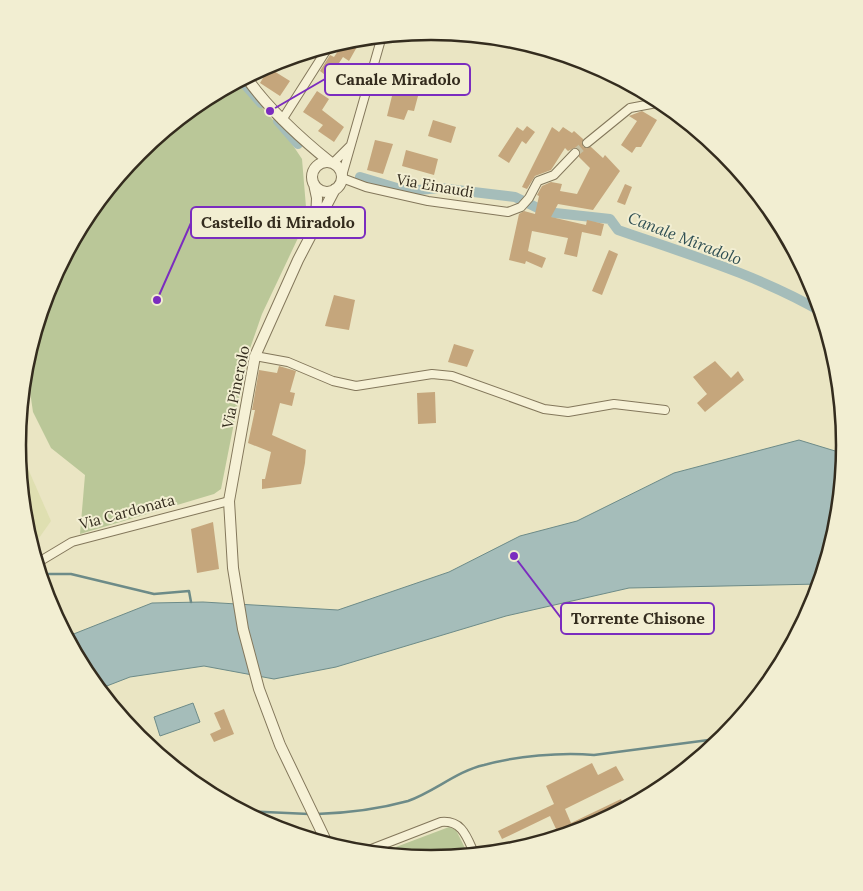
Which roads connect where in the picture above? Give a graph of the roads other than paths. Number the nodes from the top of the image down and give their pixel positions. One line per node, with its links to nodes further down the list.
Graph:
1 (380, 44): 8 (street)
2 (323, 55): 5 (street)
3 (251, 83): 5 (street)
4 (648, 104): 6 (street)
5 (282, 120): 7 (street)
6 (587, 142)
7 (306, 143): 10 (street); 11 (street)
8 (350, 146): 10 (street); 12 (street)
9 (575, 153): 12 (street, Via Einaudi)
10 (332, 162): 11 (street); 12 (street)
11 (315, 168): 13 (street)
12 (342, 177): 14 (street)
13 (314, 183): 14 (street); 15 (street, Via Pinerolo)
14 (335, 190): 15 (street, Via Pinerolo)
15 (316, 223): 16 (street, Via Pinerolo)
16 (255, 356): 17 (street); 18 (street, Via Pinerolo)
17 (665, 410)
18 (229, 501): 19 (street, Via Cardonata); 20 (street, Via Pinerolo)
19 (43, 559)
20 (325, 836)
21 (376, 847): 22 (street)
22 (472, 848)

